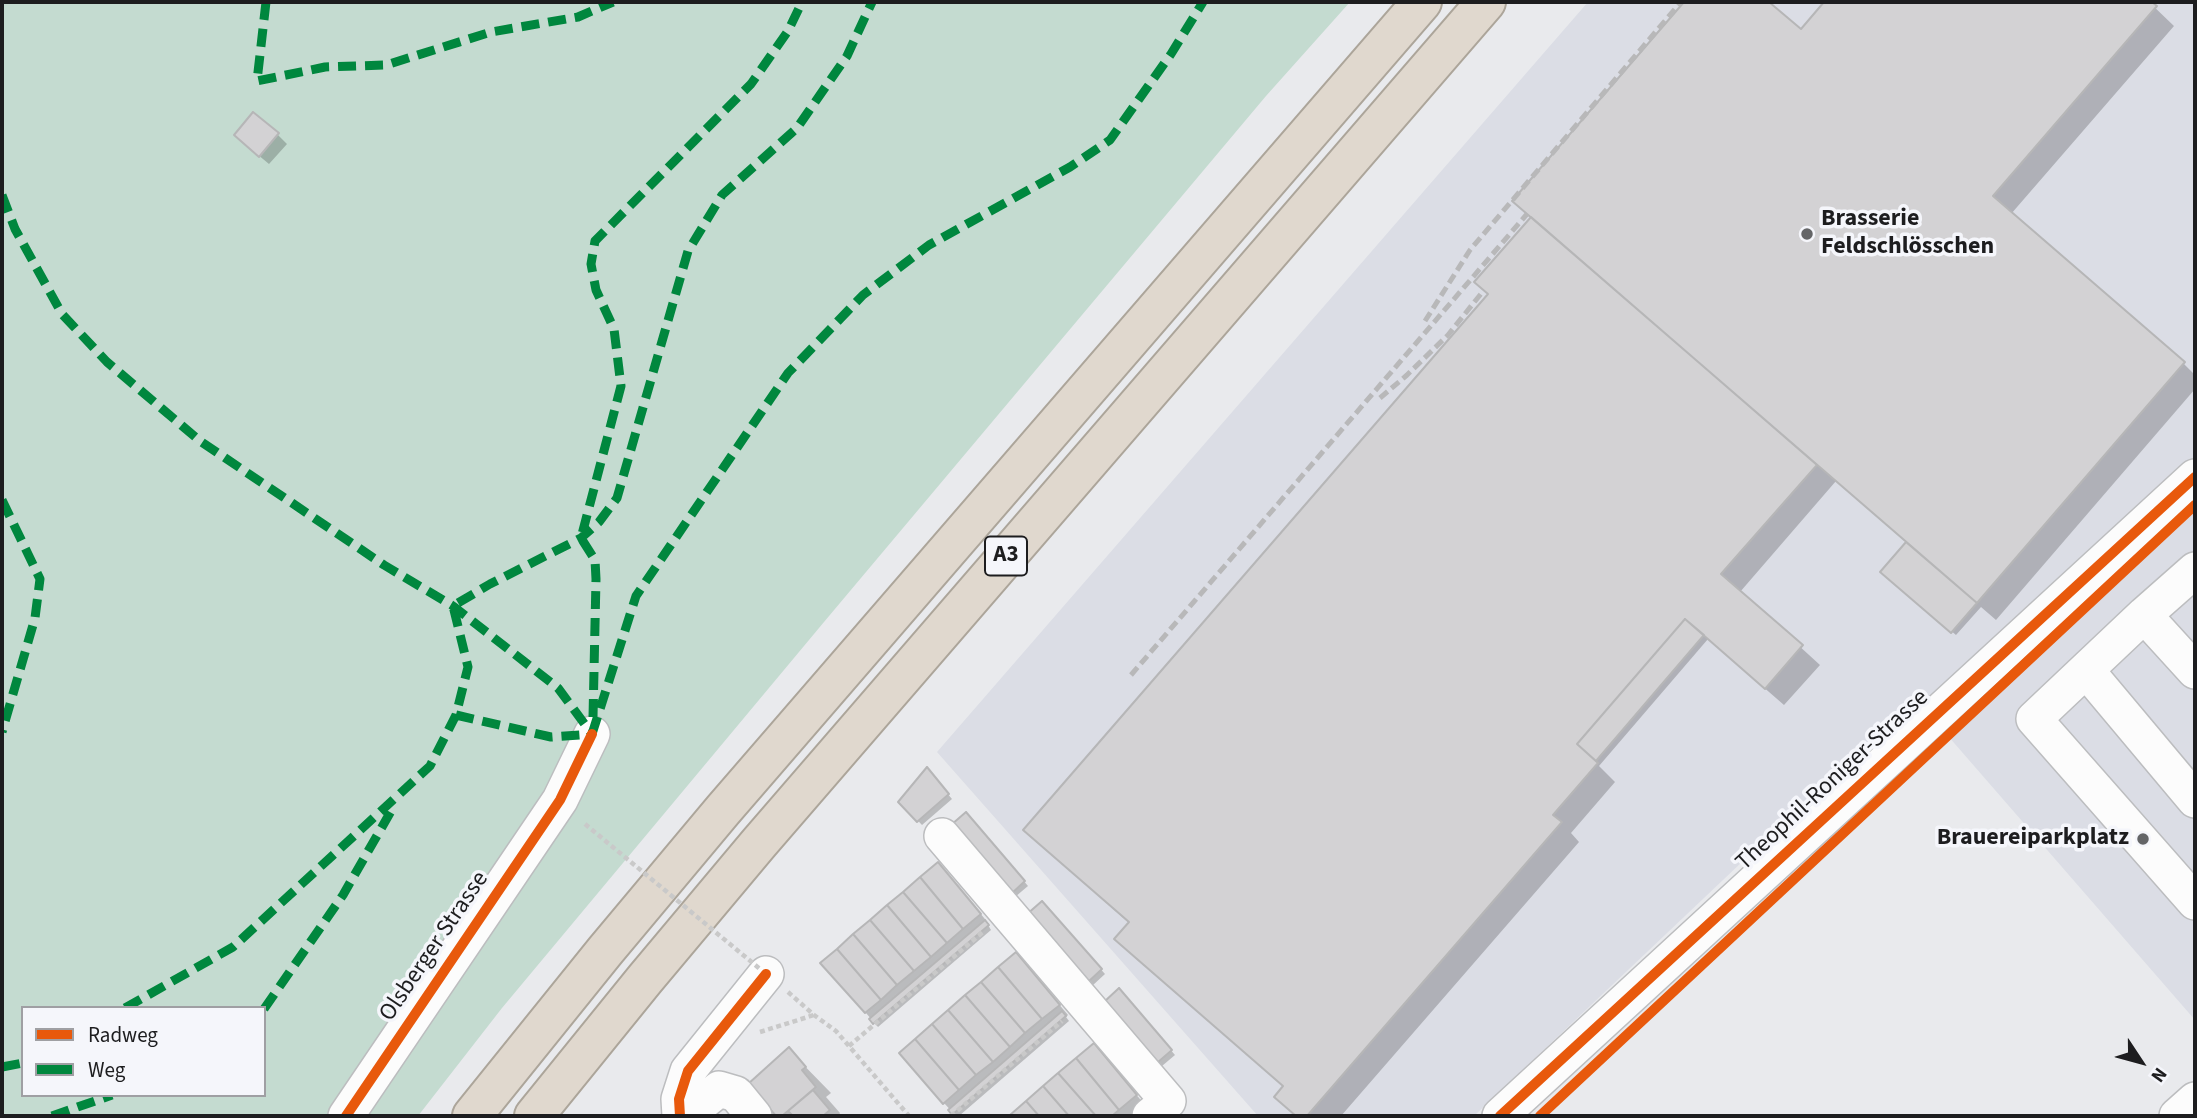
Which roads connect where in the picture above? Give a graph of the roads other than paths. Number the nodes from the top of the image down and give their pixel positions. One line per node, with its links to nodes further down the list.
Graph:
1 (1422, 2): 15 (highway, A3)
2 (1486, 2): 16 (highway, A3)
3 (2195, 477): 20 (street, Theophil-Roniger-Strasse)
4 (2195, 570): 5 (street)
5 (2144, 615): 6 (street); 7 (street)
6 (2086, 670): 9 (street); 11 (street)
7 (2195, 671)
8 (592, 734): 14 (street, Olsberger Strasse)
9 (2195, 800)
10 (942, 836): 19 (street)
11 (2195, 902)
12 (763, 971): 17 (street)
13 (2195, 1100): 21 (street)
14 (346, 1116)
15 (472, 1116)
16 (534, 1116)
17 (680, 1116): 18 (street)
18 (754, 1116)
19 (1150, 1116)
20 (1500, 1116)
21 (2177, 1116)

